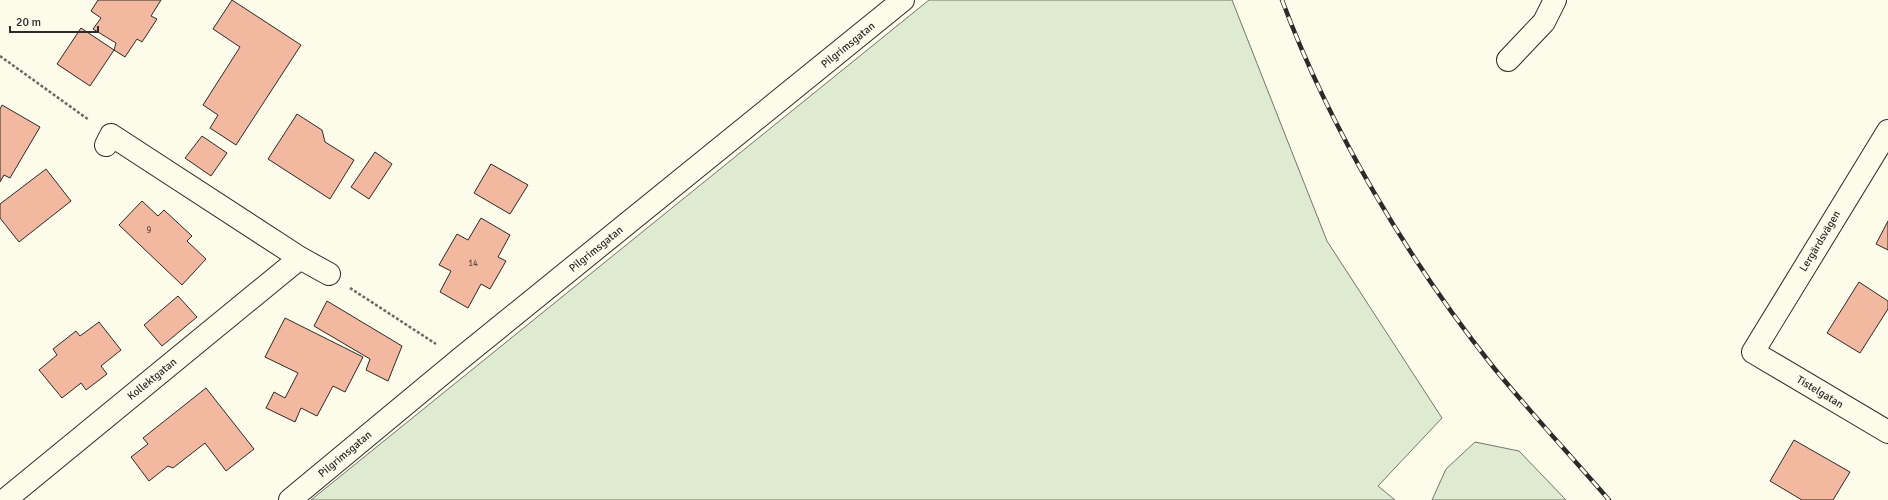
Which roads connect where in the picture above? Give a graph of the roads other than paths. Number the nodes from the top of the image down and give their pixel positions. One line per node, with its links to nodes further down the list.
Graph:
1 (903, 0): 11 (street, Pilgrimsgatan)
2 (1555, 0): 3 (street)
3 (1508, 60)
4 (1888, 130): 8 (street, Lergärdsvägen)
5 (108, 140): 6 (street)
6 (300, 258): 7 (street); 10 (street, Kollektgatan)
7 (329, 274)
8 (1753, 352): 9 (street, Tistelgatan)
9 (1888, 432)
10 (5, 500)
11 (290, 500)

